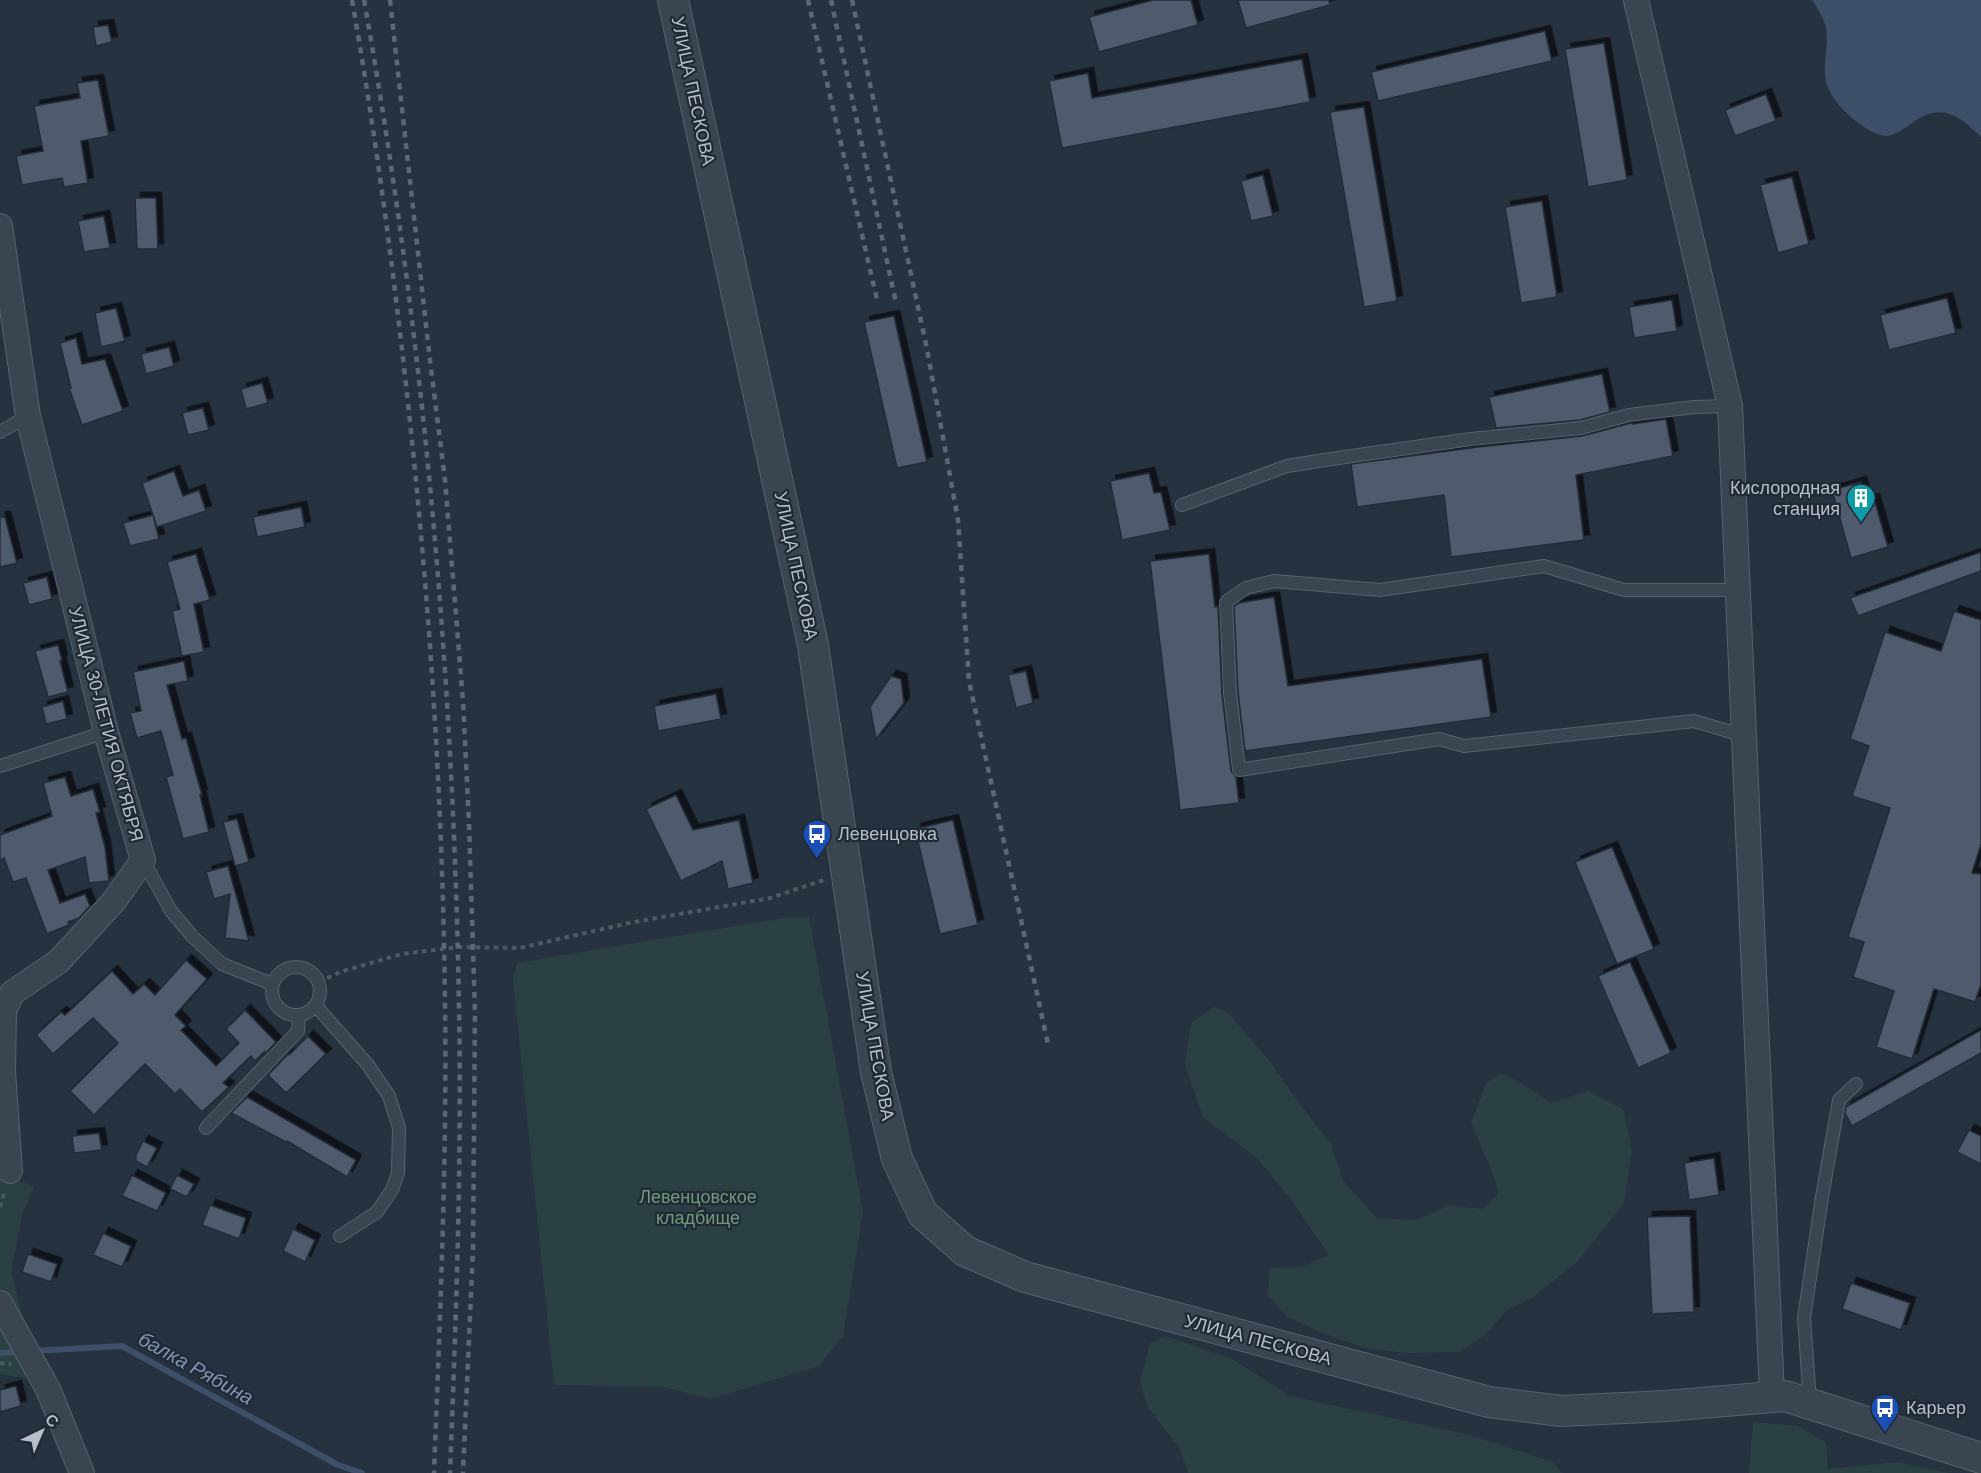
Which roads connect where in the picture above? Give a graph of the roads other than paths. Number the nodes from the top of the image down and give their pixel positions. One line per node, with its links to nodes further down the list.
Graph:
1 (673, 0): 22 (street, УЛИЦА ПЕСКОВА)
2 (1636, 0): 4 (street)
3 (0, 226): 5 (street, УЛИЦА 30-ЛЕТИЯ ОКТЯБРЯ)
4 (1730, 406): 7 (lane); 8 (street)
5 (28, 416): 6 (lane); 9 (street, УЛИЦА 30-ЛЕТИЯ ОКТЯБРЯ)
6 (0, 432)
7 (1182, 505)
8 (1739, 590): 10 (street); 10 (lane)
9 (105, 732): 11 (lane); 12 (street, УЛИЦА 30-ЛЕТИЯ ОКТЯБРЯ)
10 (1745, 736): 22 (street)
11 (0, 765)
12 (143, 860): 13 (lane); 14 (street, УЛИЦА 30-ЛЕТИЯ ОКТЯБРЯ)
13 (273, 984): 15 (lane); 16 (lane)
14 (6, 989): 19 (street, УЛИЦА 30-ЛЕТИЯ ОКТЯБРЯ)
15 (316, 1006): 16 (lane); 20 (lane)
16 (299, 1016): 18 (lane)
17 (1856, 1084): 23 (lane)
18 (206, 1128)
19 (10, 1171)
20 (340, 1236)
21 (0, 1303): 25 (street)
22 (1772, 1397): 23 (street, УЛИЦА ПЕСКОВА)
23 (1810, 1404): 24 (street, УЛИЦА ПЕСКОВА)
24 (1981, 1458)
25 (82, 1473)

